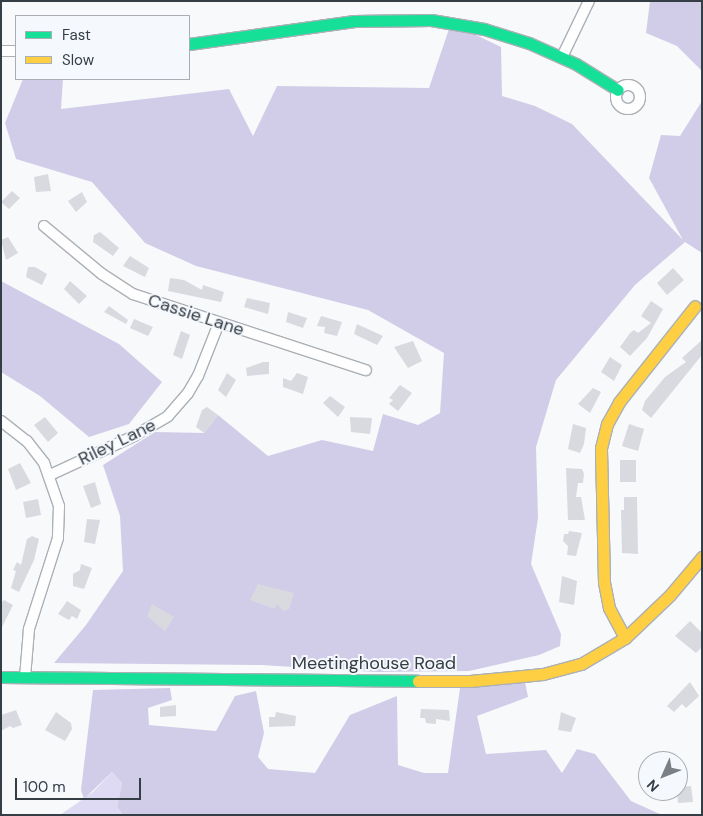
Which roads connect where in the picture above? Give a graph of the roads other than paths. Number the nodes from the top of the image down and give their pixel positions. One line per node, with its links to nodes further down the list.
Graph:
1 (589, 1): 5 (street)
2 (190, 44): 5 (street)
3 (1, 51): 4 (street)
4 (15, 51)
5 (562, 57): 6 (street)
6 (618, 90)
7 (44, 226): 9 (street, Cassie Lane)
8 (695, 306): 14 (street)
9 (219, 323): 10 (street, Cassie Lane); 12 (street, Riley Lane)
10 (366, 370)
11 (1, 421): 12 (street)
12 (50, 475): 16 (street)
13 (702, 557): 14 (street, Meetinghouse Road)
14 (626, 638): 16 (street, Meetinghouse Road)
15 (1, 678): 16 (street, Meetinghouse Road)
16 (25, 678)

